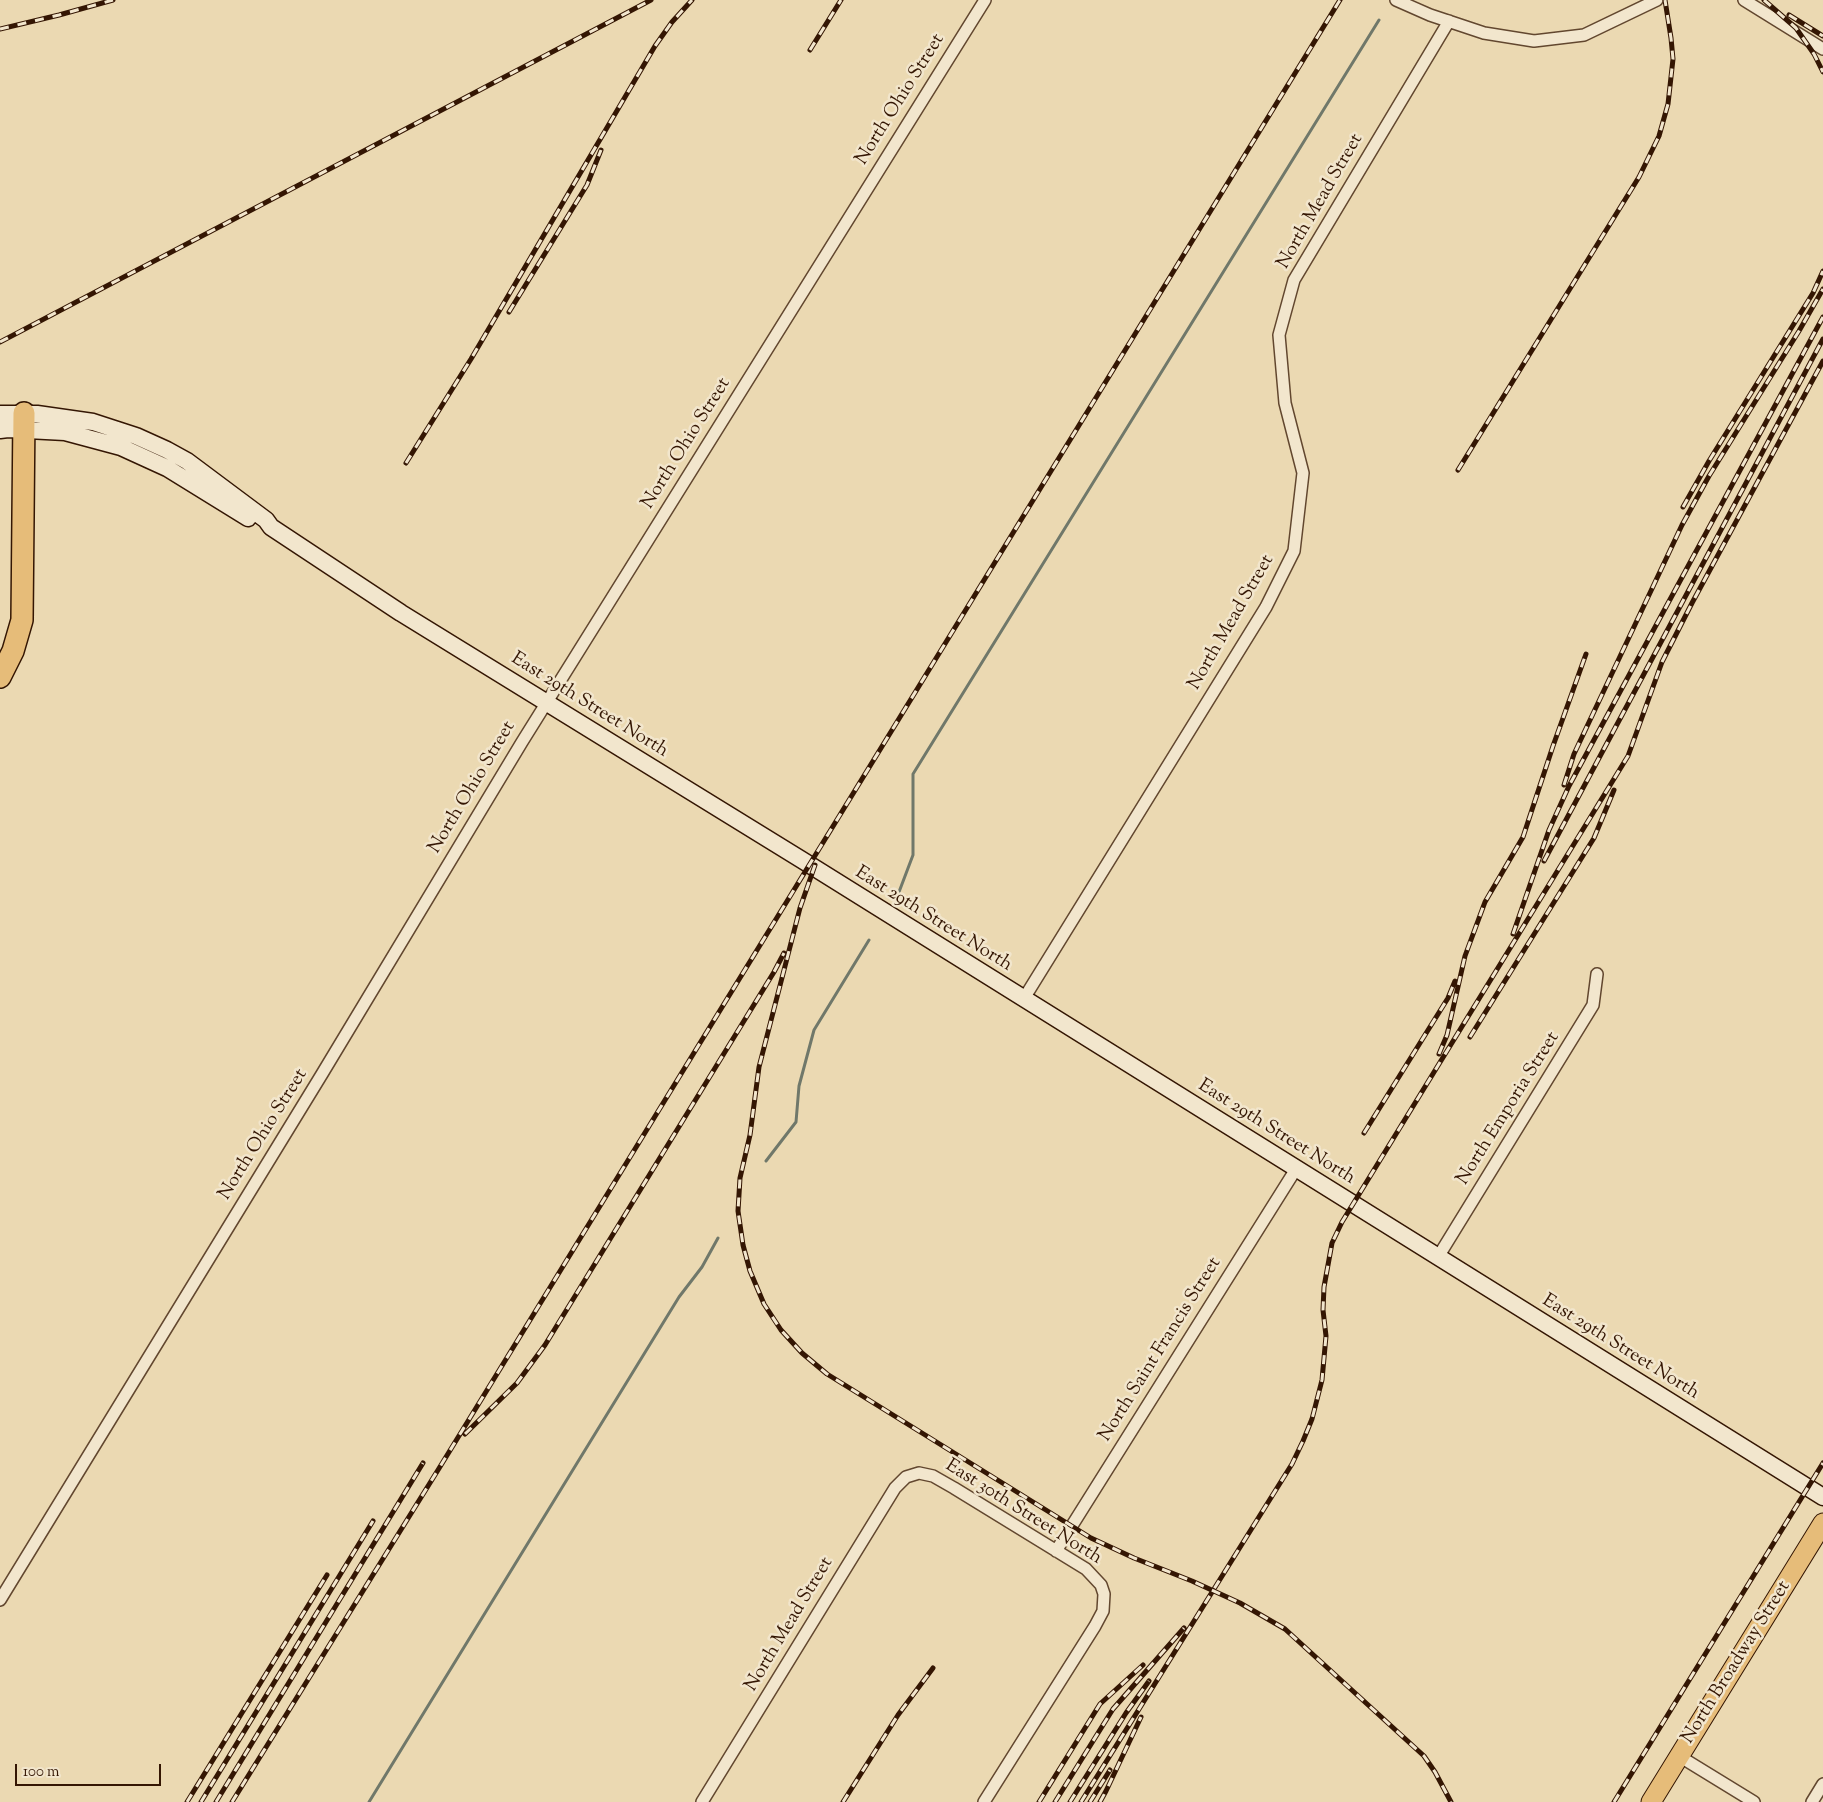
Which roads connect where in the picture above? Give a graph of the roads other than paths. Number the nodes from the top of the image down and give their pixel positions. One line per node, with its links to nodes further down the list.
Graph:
1 (985, 0): 10 (street, North Ohio Street)
2 (1396, 0): 5 (street)
3 (1657, 0): 5 (street)
4 (1744, 0): 6 (street)
5 (1449, 21): 12 (street, North Mead Street)
6 (1823, 49)
7 (14, 418): 8 (street, East 29th Street North); 9 (highway); 10 (street, East 29th Street North)
8 (0, 430)
9 (0, 677)
10 (546, 703): 12 (street, East 29th Street North); 19 (street, North Ohio Street)
11 (1597, 974): 14 (street, North Emporia Street)
12 (1023, 1000): 13 (street, East 29th Street North)
13 (1296, 1169): 14 (street, East 29th Street North); 18 (street, North Saint Francis Street)
14 (1438, 1257): 16 (street, East 29th Street North)
15 (915, 1474): 18 (street, East 30th Street North); 22 (street, North Mead Street)
16 (1823, 1497)
17 (1823, 1523): 20 (main road, North Broadway Street)
18 (1056, 1551): 23 (street, East 30th Street North)
19 (0, 1600)
20 (1679, 1756): 24 (main road, North Broadway Street); 25 (street)
21 (1823, 1784): 26 (street)
22 (702, 1802)
23 (984, 1802)
24 (1651, 1802)
25 (1754, 1802)
26 (1812, 1802)

